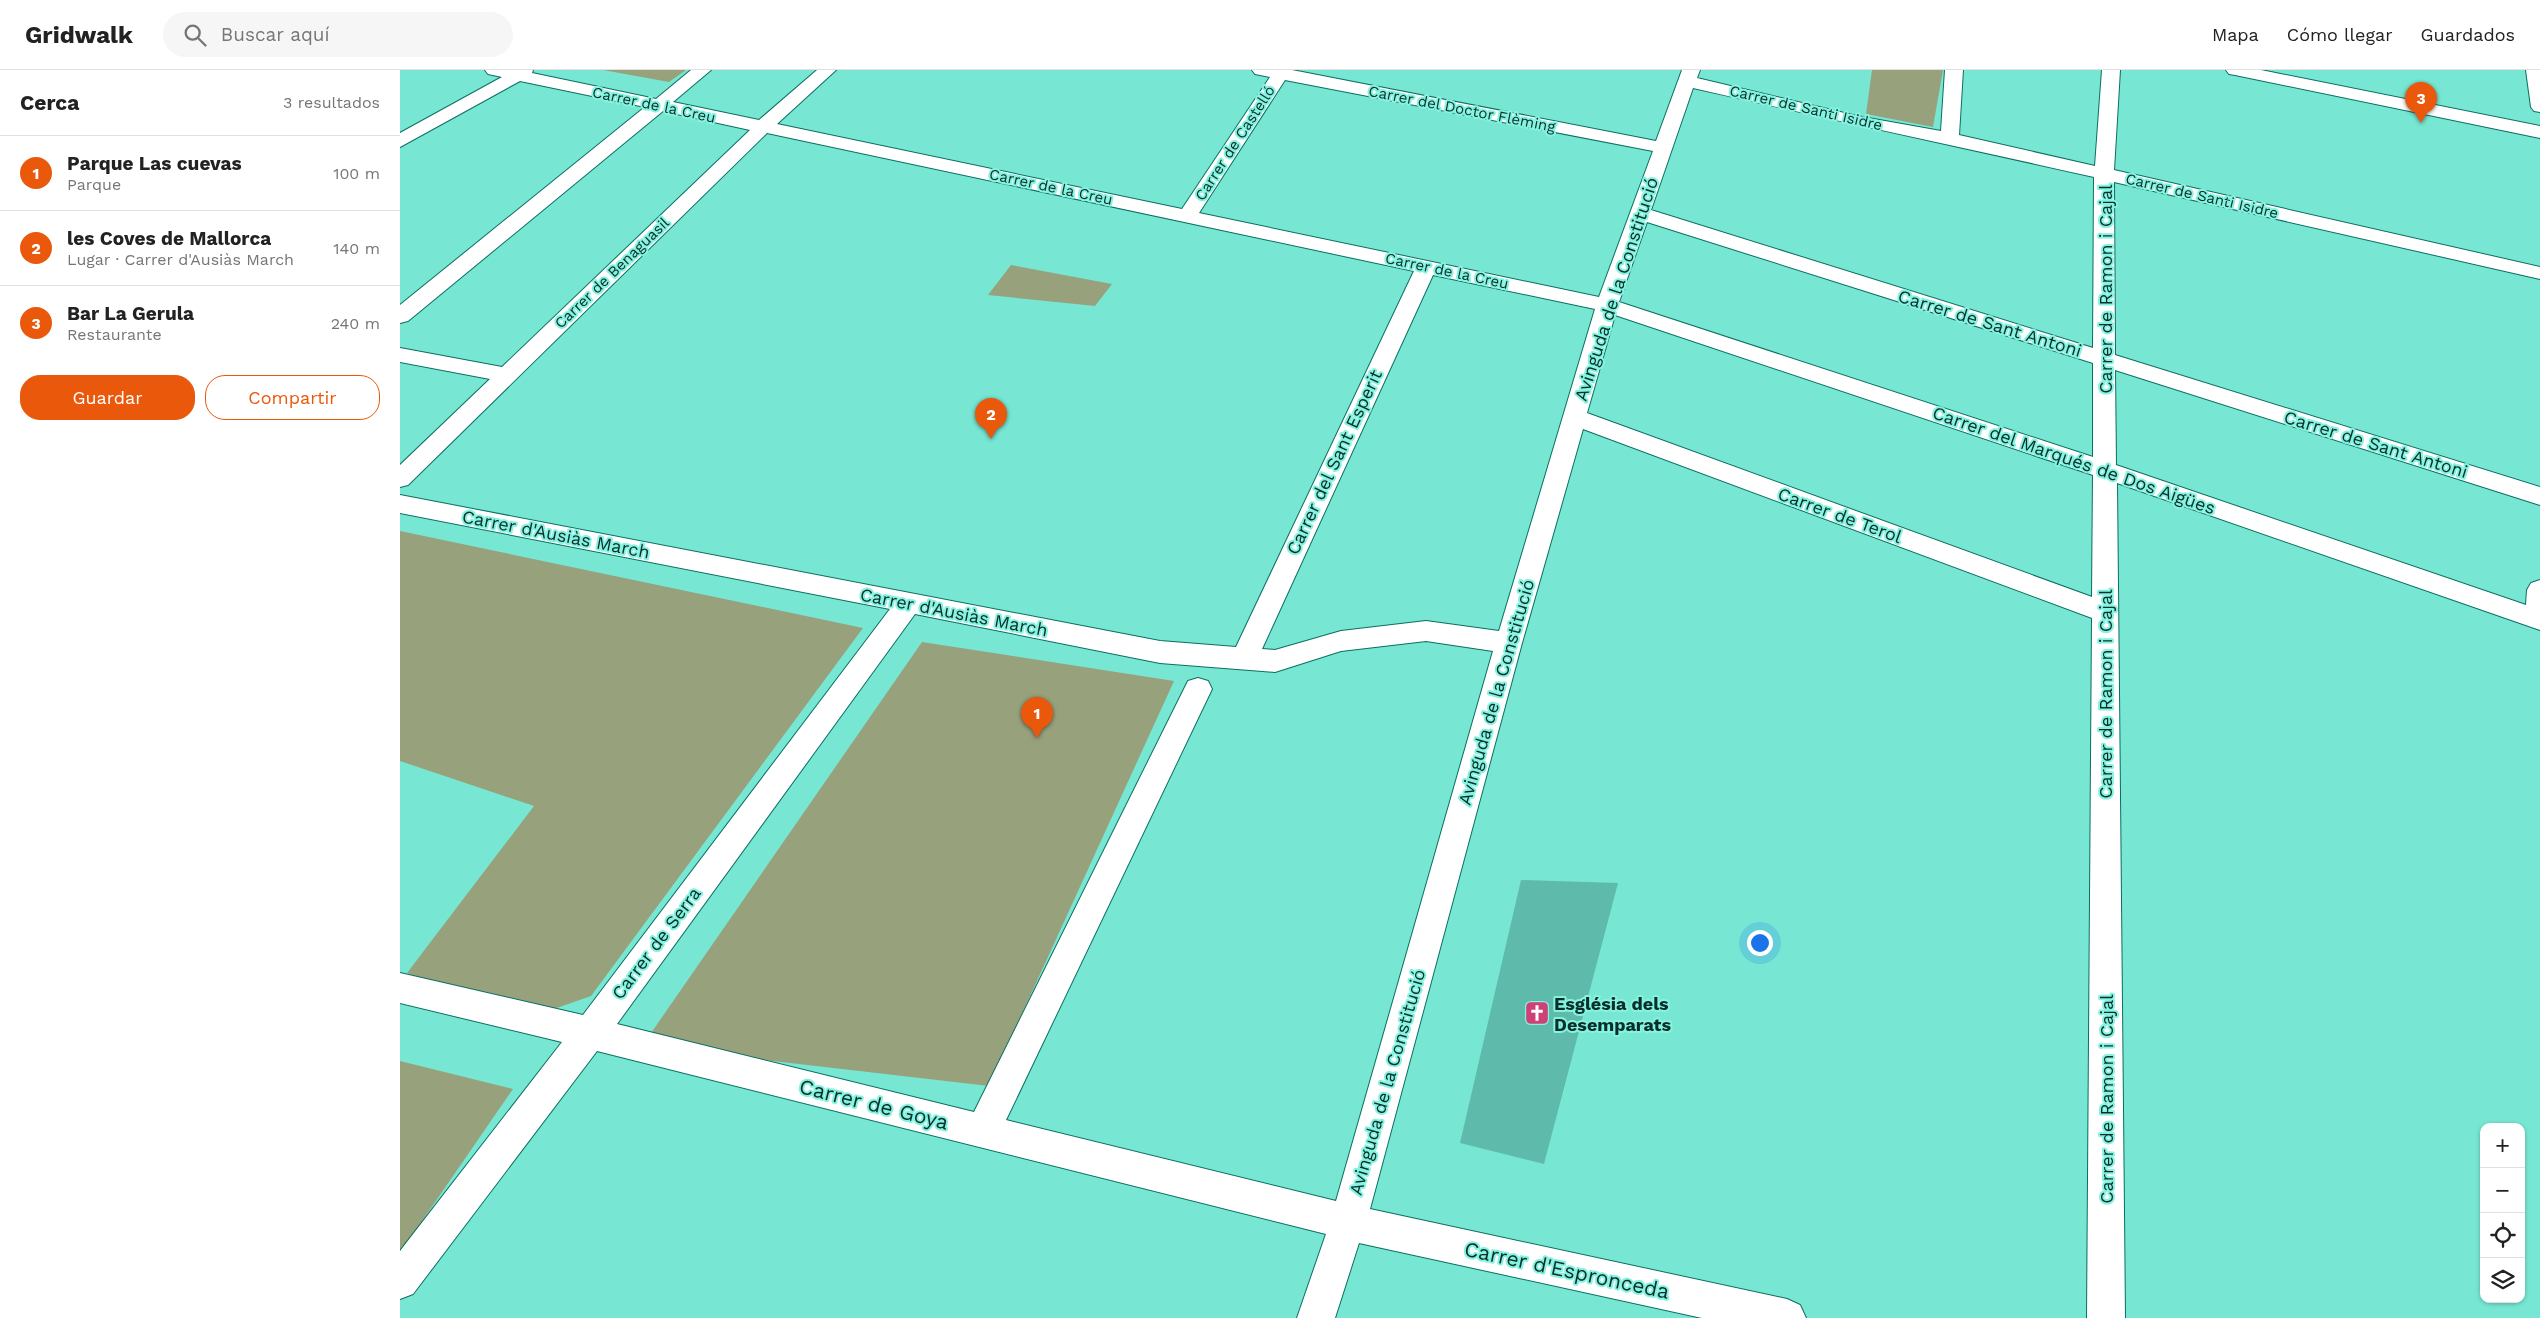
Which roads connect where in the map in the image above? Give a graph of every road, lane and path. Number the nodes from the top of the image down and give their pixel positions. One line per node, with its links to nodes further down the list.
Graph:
1 (494, 70): 11 (street, Carrer de la Creu)
2 (702, 70): 13 (street)
3 (827, 70): 16 (street, Carrer de Benaguasil)
4 (1261, 70): 10 (street, Carrer del Doctor Flèming)
5 (1954, 70): 18 (street)
6 (2111, 70): 21 (street, Carrer de Ramon i Cajal)
7 (2235, 70): 17 (street)
8 (2314, 70): 15 (street)
9 (2535, 70): 14 (street)
10 (1282, 72): 20 (street, Carrer del Doctor Flèming); 23 (street, Carrer de Castelló)
11 (521, 73): 13 (street, Carrer de la Creu); 19 (street)
12 (1689, 75): 18 (street, Carrer de Santi Isidre); 20 (street, Avinguda de la Constitució)
13 (658, 106): 16 (street, Carrer de la Creu); 27 (street)
14 (2540, 107)
15 (2540, 118)
16 (763, 127): 23 (street, Carrer de la Creu); 30 (street, Carrer de Benaguasil)
17 (2540, 132)
18 (1950, 139): 21 (street, Carrer de Santi Isidre)
19 (400, 141)
20 (1664, 148): 22 (street, Avinguda de la Constitució)
21 (2104, 174): 25 (street, Carrer de Santi Isidre); 29 (street, Carrer de Ramon i Cajal)
22 (1640, 213): 26 (street, Avinguda de la Constitució); 29 (street, Carrer de Sant Antoni)
23 (1186, 216): 24 (street, Carrer de la Creu)
24 (1426, 267): 26 (street, Carrer de la Creu); 41 (street, Carrer del Sant Esperit)
25 (2540, 273)
26 (1607, 305): 31 (street, Avinguda de la Constitució); 32 (street, Carrer del Marqués de Dos Aigües)
27 (400, 316)
28 (400, 354): 30 (street)
29 (2106, 359): 32 (street, Carrer de Ramon i Cajal); 34 (street, Carrer de Sant Antoni)
30 (507, 375): 33 (street, Carrer de Benaguasil)
31 (1574, 417): 38 (street, Carrer de Terol); 40 (street, Avinguda de la Constitució)
32 (2105, 470): 38 (street, Carrer de Ramon i Cajal); 39 (street, Carrer del Marqués de Dos Aigües)
33 (400, 479)
34 (2540, 496)
35 (400, 504): 37 (street, Carrer d'Ausiàs March)
36 (2540, 590): 39 (street)
37 (908, 603): 41 (street, Carrer d'Ausiàs March); 44 (street, Carrer de Serra)
38 (2105, 612): 50 (street, Carrer de Ramon i Cajal)
39 (2539, 620)
40 (1509, 643): 41 (street, Carrer d'Ausiàs March); 46 (street, Avinguda de la Constitució)
41 (1244, 659)
42 (1198, 690): 45 (street)
43 (400, 988): 44 (street, Carrer de Goya)
44 (590, 1033): 45 (street, Carrer de Goya); 47 (street, Carrer de Serra)
45 (983, 1131): 46 (street, Carrer de Goya)
46 (1348, 1222): 48 (street, Avinguda de la Constitució); 49 (street, Carrer d'Espronceda)
47 (400, 1282)
48 (1316, 1318)
49 (1787, 1318)
50 (2106, 1318)

